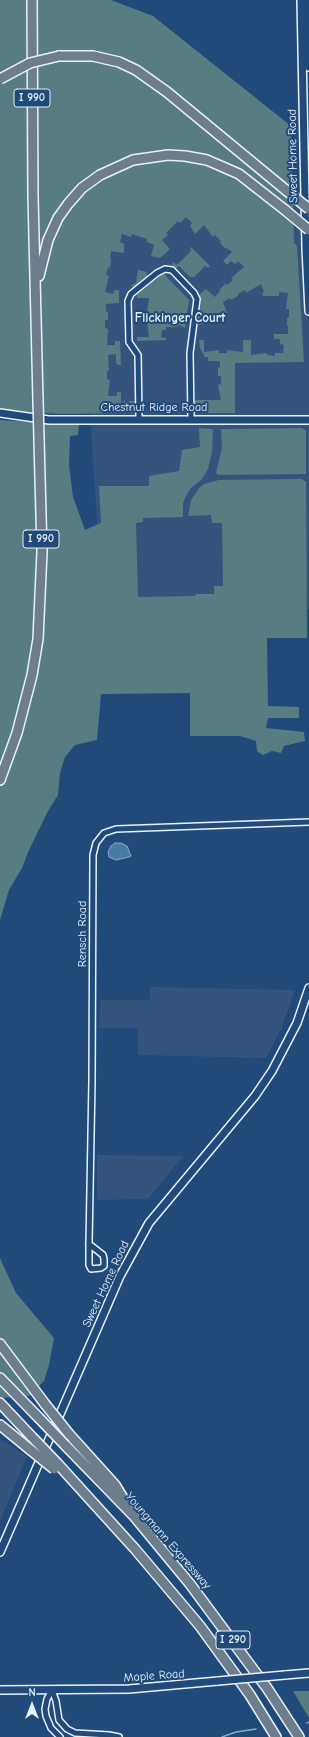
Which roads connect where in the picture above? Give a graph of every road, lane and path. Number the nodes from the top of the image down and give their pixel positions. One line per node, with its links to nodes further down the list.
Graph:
1 (32, 0): 9 (highway, I 990)
2 (301, 0): 4 (main road, Sweet Home Road)
3 (307, 0): 4 (main road)
4 (305, 40): 5 (main road); 10 (main road, Sweet Home Road)
5 (309, 67)
6 (0, 79): 7 (highway, bridge)
7 (309, 209)
8 (309, 230): 9 (highway, bridge)
9 (35, 297): 15 (highway, I 990, bridge)
10 (309, 311)
11 (0, 413): 12 (main road, Chestnut Ridge Road)
12 (139, 419): 13 (main road, Chestnut Ridge Road); 13 (street)
13 (191, 419): 14 (main road, Chestnut Ridge Road)
14 (309, 420)
15 (0, 780)
16 (309, 822): 18 (street, Rensch Road)
17 (309, 988): 25 (main road, Sweet Home Road)
18 (89, 1244): 18 (street, Rensch Road)
19 (0, 1344): 24 (highway, bridge)
20 (0, 1378): 24 (highway, Youngmann Expressway / I 290, bridge)
21 (0, 1404): 23 (highway, I 290, bridge)
22 (0, 1425): 23 (highway, bridge)
23 (56, 1466): 31 (highway, I 290)
24 (133, 1515): 32 (highway, Youngmann Expressway / I 290)
25 (0, 1552)
26 (309, 1672): 28 (main road, Maple Road, bridge)
27 (0, 1690): 28 (main road, Maple Road)
28 (52, 1690): 29 (street); 30 (street)
29 (60, 1737)
30 (119, 1737)
31 (276, 1737)
32 (299, 1737)

